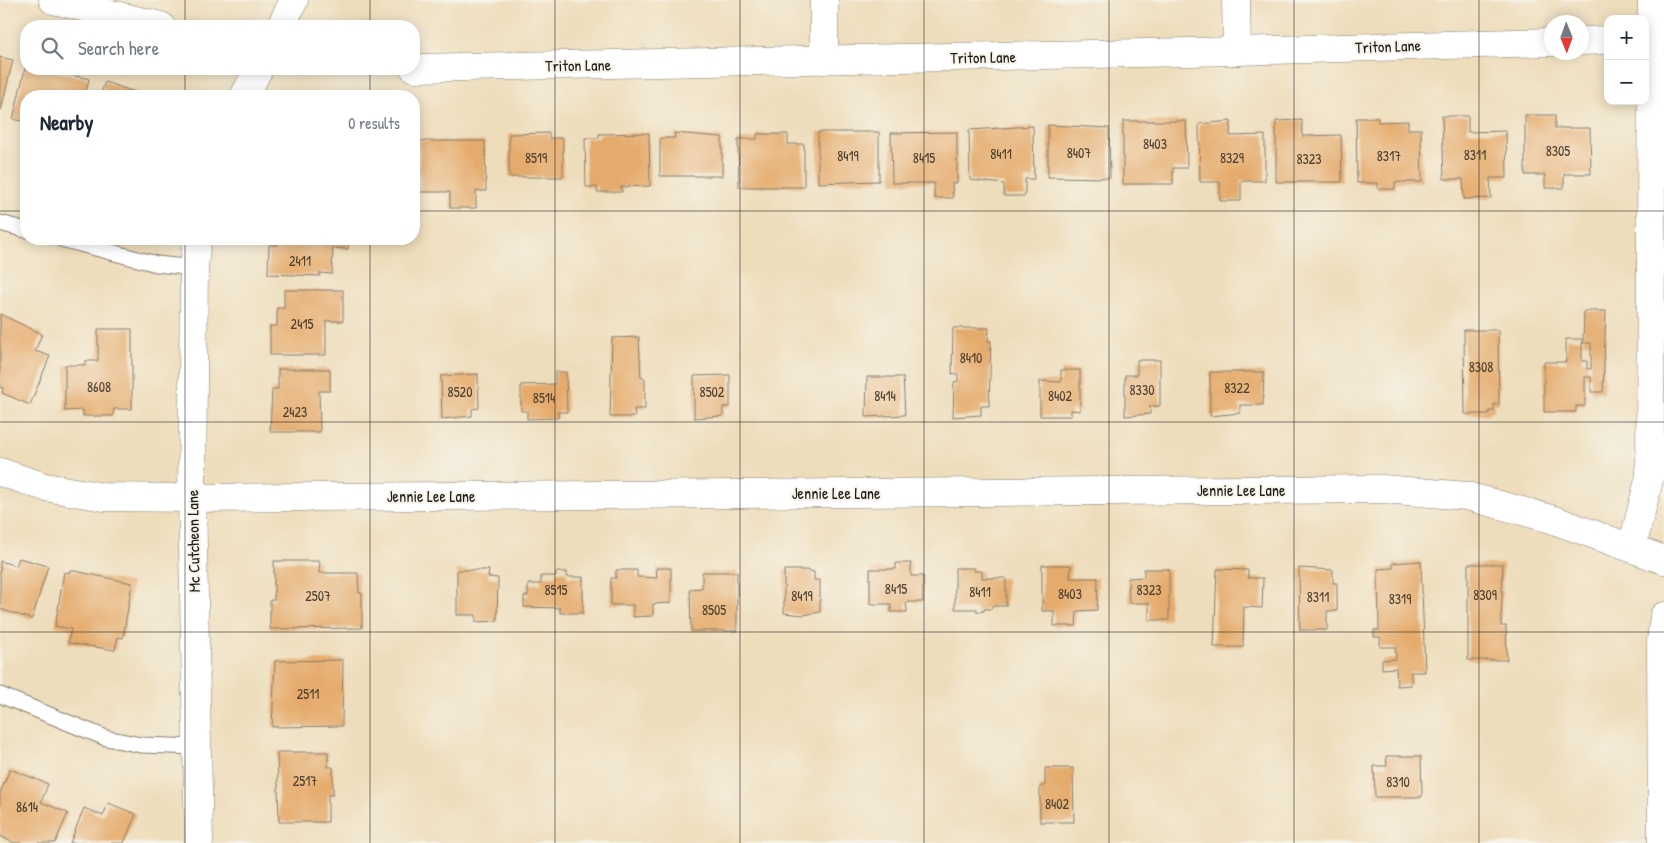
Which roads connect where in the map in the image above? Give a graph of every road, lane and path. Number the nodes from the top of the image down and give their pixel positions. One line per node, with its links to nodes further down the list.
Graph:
1 (53, 0): 6 (street)
2 (294, 0): 7 (street)
3 (824, 0): 13 (street)
4 (1236, 0): 12 (street)
5 (1652, 0): 8 (street)
6 (136, 20)
7 (284, 20)
8 (1649, 39): 22 (street)
9 (1604, 40): 10 (street)
10 (1589, 41)
11 (1544, 42): 12 (street, Triton Lane)
12 (1237, 51): 13 (street, Triton Lane)
13 (824, 60): 14 (street, Triton Lane)
14 (420, 68)
15 (256, 75): 16 (street)
16 (247, 90)
17 (0, 223): 18 (lane)
18 (20, 228)
19 (84, 245): 21 (lane)
20 (196, 245): 21 (street, Mc Cutcheon Lane)
21 (194, 268): 24 (street, Mc Cutcheon Lane)
22 (1657, 377): 25 (street)
23 (0, 472): 24 (street, Jennie Lee Lane)
24 (192, 498): 25 (street, Jennie Lee Lane); 29 (street, Mc Cutcheon Lane)
25 (1632, 547): 26 (street, Jennie Lee Lane)
26 (1664, 560)
27 (1664, 616): 31 (street)
28 (0, 695): 29 (lane)
29 (198, 747): 30 (street, Mc Cutcheon Lane)
30 (199, 843)
31 (1662, 843)

